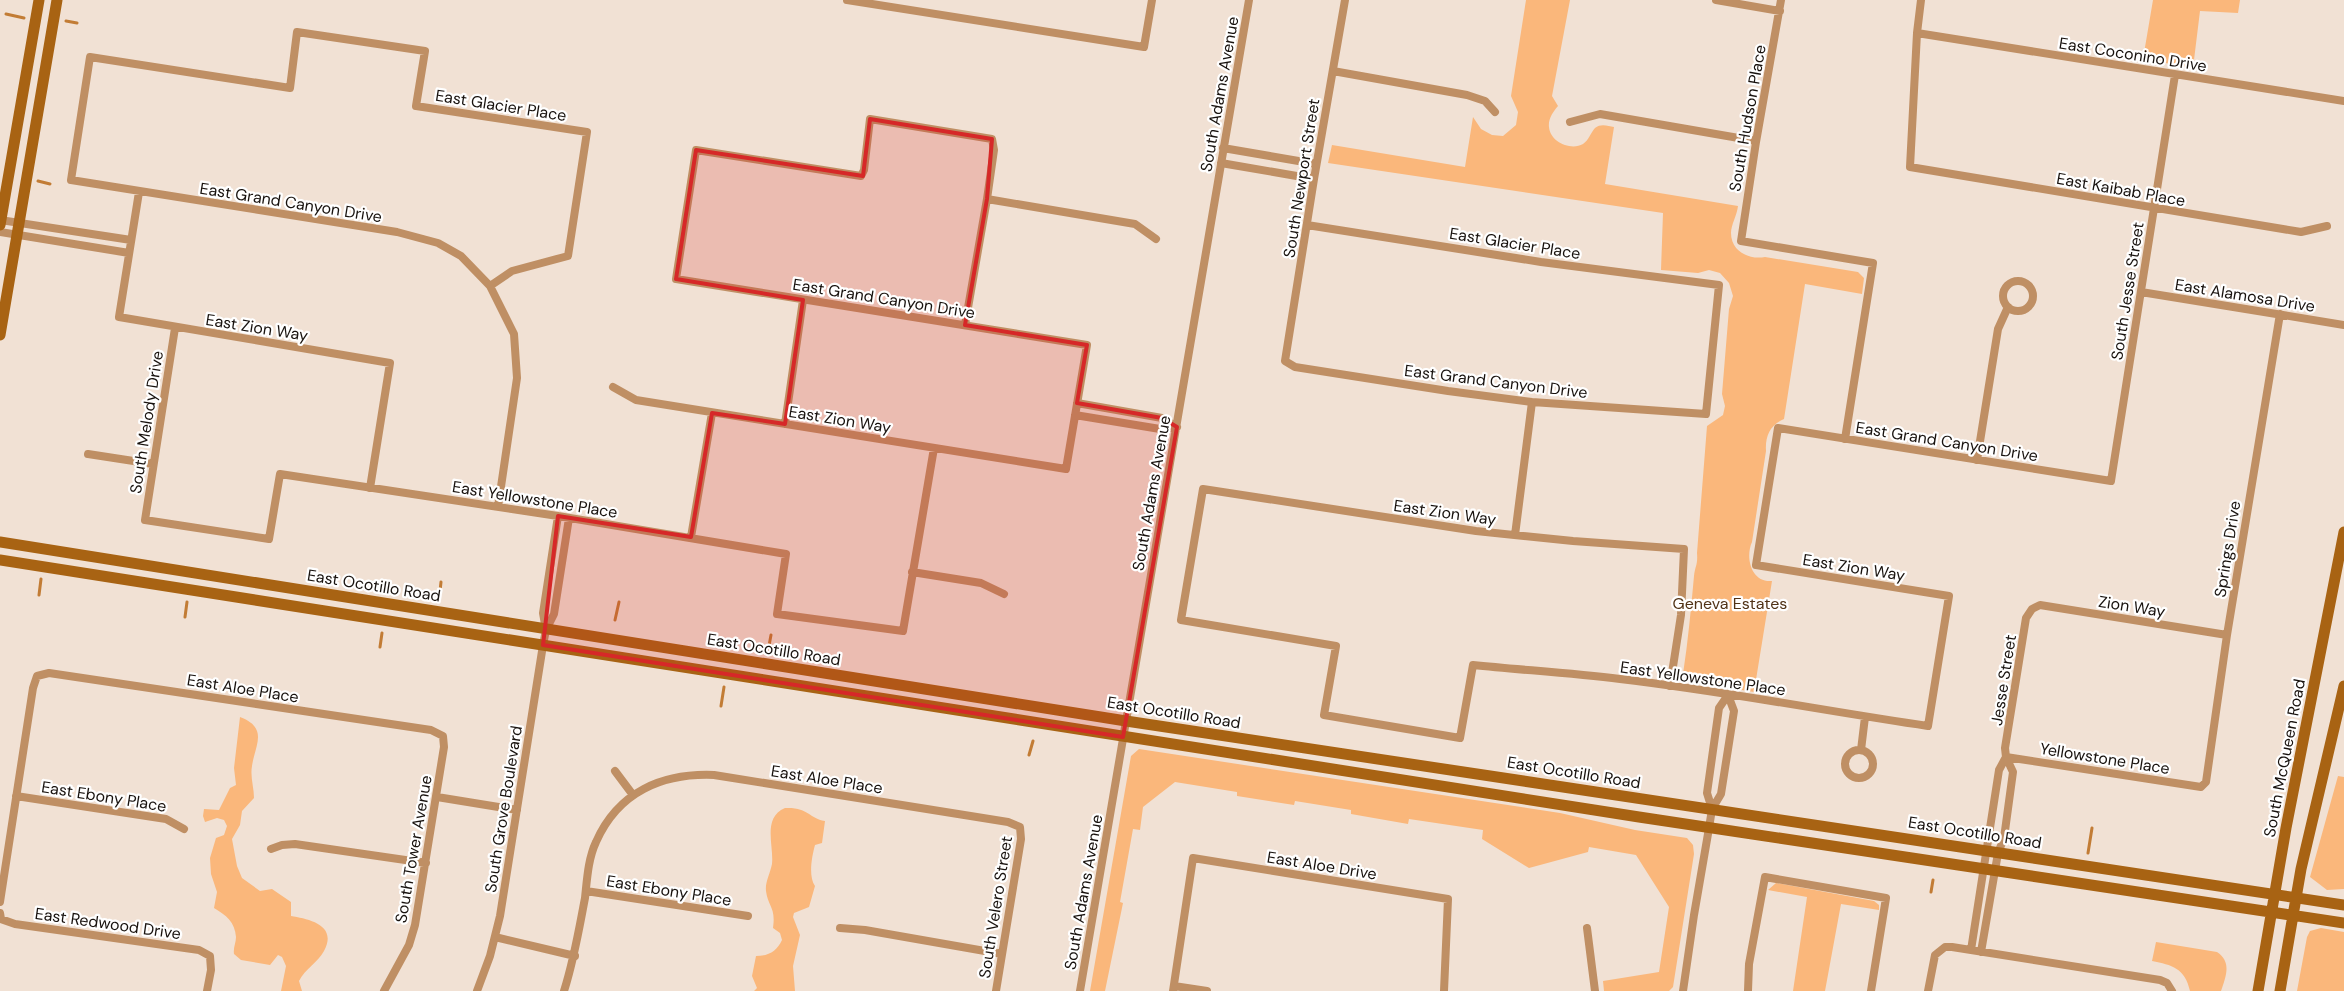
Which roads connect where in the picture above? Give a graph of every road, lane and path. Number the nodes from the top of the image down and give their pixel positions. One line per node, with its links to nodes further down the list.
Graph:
1 (39, 0): 26 (main road)
2 (57, 0): 27 (main road)
3 (847, 0): 4 (street)
4 (1152, 0)
5 (1249, 0): 18 (street, South Adams Avenue)
6 (1346, 0): 12 (street, South Newport Street)
7 (1716, 0): 10 (street)
8 (1781, 0): 10 (street, South Hudson Place)
9 (1922, 0): 11 (street)
10 (1780, 11): 17 (street, South Hudson Place)
11 (1917, 33): 13 (street, East Coconino Drive); 25 (street, East Kaibab Place)
12 (1333, 71): 15 (street); 20 (street, South Newport Street)
13 (2175, 75): 14 (street, East Coconino Drive); 25 (street, South Jesse Street)
14 (2344, 101)
15 (1495, 112)
16 (1570, 122): 17 (street)
17 (1756, 141): 53 (street, South Hudson Place)
18 (1223, 148): 19 (street, South Adams Avenue); 20 (street)
19 (1220, 163): 21 (street); 52 (street, South Adams Avenue)
20 (1316, 164): 21 (street, South Newport Street)
21 (1314, 179): 28 (street, South Newport Street)
22 (71, 180): 23 (street, East Grand Canyon Drive); 35 (street, East Glacier Place)
23 (139, 192): 33 (street); 35 (street, East Grand Canyon Drive)
24 (987, 199): 32 (street); 37 (street, East Grand Canyon Drive); 40 (street)
25 (2154, 208): 29 (street, East Kaibab Place); 36 (street, South Jesse Street)
26 (0, 222): 27 (street)
27 (18, 223): 31 (main road); 33 (street)
28 (1307, 225): 44 (street, South Newport Street); 49 (street, East Glacier Place)
29 (2327, 226)
30 (0, 232): 31 (street)
31 (16, 235): 34 (street); 43 (main road)
32 (1156, 239)
33 (131, 240): 34 (street)
34 (129, 253): 42 (street, East Zion Way)
35 (490, 286): 60 (street, East Grand Canyon Drive)
36 (2141, 292): 39 (street, East Alamosa Drive); 58 (street, South Jesse Street)
37 (803, 300): 40 (street, East Grand Canyon Drive); 51 (street)
38 (2008, 307): 56 (street)
39 (2280, 314): 41 (street, East Alamosa Drive); 74 (street, Springs Drive)
40 (965, 325): 47 (street, East Grand Canyon Drive)
41 (2344, 325)
42 (175, 328): 57 (street, South Melody Drive); 59 (street, East Zion Way)
43 (0, 335)
44 (1286, 361): 46 (street, East Grand Canyon Drive)
45 (613, 387): 48 (street, East Zion Way)
46 (1532, 402): 49 (street, East Grand Canyon Drive); 64 (street)
47 (1077, 403): 50 (street); 52 (street)
48 (712, 413): 51 (street, East Zion Way); 65 (street)
49 (1706, 414)
50 (1075, 415): 52 (street); 54 (street, East Zion Way)
51 (785, 424): 54 (street, East Zion Way)
52 (1177, 427): 80 (street, South Adams Avenue)
53 (1845, 439): 56 (street, East Grand Canyon Drive); 69 (street, East Grand Canyon Drive)
54 (934, 448): 70 (street)
55 (88, 454): 57 (street)
56 (1977, 460): 58 (street, East Grand Canyon Drive)
57 (153, 464): 66 (street, South Melody Drive)
58 (2111, 481)
59 (370, 488): 60 (street, East Yellowstone Place); 66 (street, East Yellowstone Place)
60 (498, 507): 61 (street, East Yellowstone Place)
61 (558, 516): 62 (street, East Yellowstone Place); 73 (street)
62 (569, 518): 65 (street, East Yellowstone Place); 73 (street)
63 (2344, 532): 104 (main road, South McQueen Road)
64 (1515, 535): 76 (street, East Zion Way); 84 (street, East Zion Way)
65 (691, 538): 70 (street, East Yellowstone Place)
66 (269, 539)
67 (0, 542): 73 (main road, East Ocotillo Road)
68 (0, 560): 75 (main road, East Ocotillo Road)
69 (1756, 565): 81 (street, East Zion Way)
70 (912, 572): 71 (street)
71 (1004, 594)
72 (2032, 609): 74 (street, Zion Way); 86 (street, Jesse Street)
73 (546, 630): 75 (street, South Grove Boulevard); 80 (main road, East Ocotillo Road)
74 (2227, 635): 88 (street, Springs Drive)
75 (543, 645): 83 (main road, East Ocotillo Road); 95 (street, South Grove Boulevard)
76 (1670, 686): 78 (street, East Yellowstone Place); 84 (street, East Yellowstone Place)
77 (2344, 686): 105 (main road)
78 (1728, 694): 79 (street, East Yellowstone Place); 94 (street); 94 (street)
79 (1866, 717): 81 (street, East Yellowstone Place); 85 (street)
80 (1126, 721): 83 (street, South Adams Avenue); 94 (main road, East Ocotillo Road)
81 (1928, 726)
82 (443, 736): 90 (street, East Aloe Place); 91 (street, South Tower Avenue)
83 (1123, 737): 97 (main road, East Ocotillo Road); 128 (street, South Adams Avenue)
84 (1460, 738)
85 (1861, 750)
86 (2006, 756): 88 (street, Yellowstone Place); 92 (street, Jesse Street); 93 (street, Jesse Street)
87 (615, 771): 89 (street)
88 (2201, 787)
89 (633, 795): 96 (street, East Aloe Place); 103 (street, East Aloe Place)
90 (16, 796): 98 (street, East Ebony Place); 106 (street)
91 (436, 797): 95 (street); 101 (street, South Tower Avenue)
92 (1994, 802): 93 (street); 100 (street, Jesse Street)
93 (2009, 804): 100 (street, Jesse Street)
94 (1712, 809): 97 (street); 100 (main road, East Ocotillo Road)
95 (517, 810): 117 (street, South Grove Boulevard)
96 (1020, 827): 120 (street, South Velero Street)
97 (1710, 828): 102 (main road, East Ocotillo Road); 132 (street)
98 (184, 829)
99 (271, 849): 101 (street)
100 (1992, 852): 102 (street); 104 (main road, East Ocotillo Road)
101 (426, 863): 124 (street, South Tower Avenue)
102 (1989, 870): 108 (main road, East Ocotillo Road); 109 (street); 110 (street)
103 (586, 891): 113 (street, East Ebony Place); 121 (street, East Aloe Place)
104 (2274, 894): 105 (main road, East Ocotillo Road); 108 (main road, South McQueen Road)
105 (2296, 898): 107 (main road, East Ocotillo Road); 111 (main road)
106 (0, 902)
107 (2344, 905)
108 (2272, 911): 111 (main road, East Ocotillo Road); 137 (main road, South McQueen Road)
109 (1977, 913): 110 (street); 118 (street)
110 (1987, 915): 119 (street)
111 (2293, 915): 114 (main road, East Ocotillo Road); 138 (main road)
112 (1, 916): 123 (street, East Redwood Drive)
113 (748, 916)
114 (2344, 923)
115 (840, 928): 120 (street)
116 (1587, 928): 131 (street)
117 (495, 937): 121 (street); 125 (street, South Grove Boulevard)
118 (1971, 950): 119 (street); 135 (street)
119 (1981, 952): 136 (street)
120 (1002, 954): 127 (street, South Velero Street)
121 (574, 956): 126 (street, East Aloe Place)
122 (1173, 988): 129 (street); 130 (street, East Aloe Drive)
123 (208, 991)
124 (384, 991)
125 (477, 991)
126 (564, 991)
127 (996, 991)
128 (1080, 991)
129 (1207, 991)
130 (1444, 991)
131 (1595, 991)
132 (1684, 991)
133 (1748, 991): 134 (street)
134 (1870, 991)
135 (1928, 991)
136 (2172, 991)
137 (2258, 991)
138 (2280, 991)

